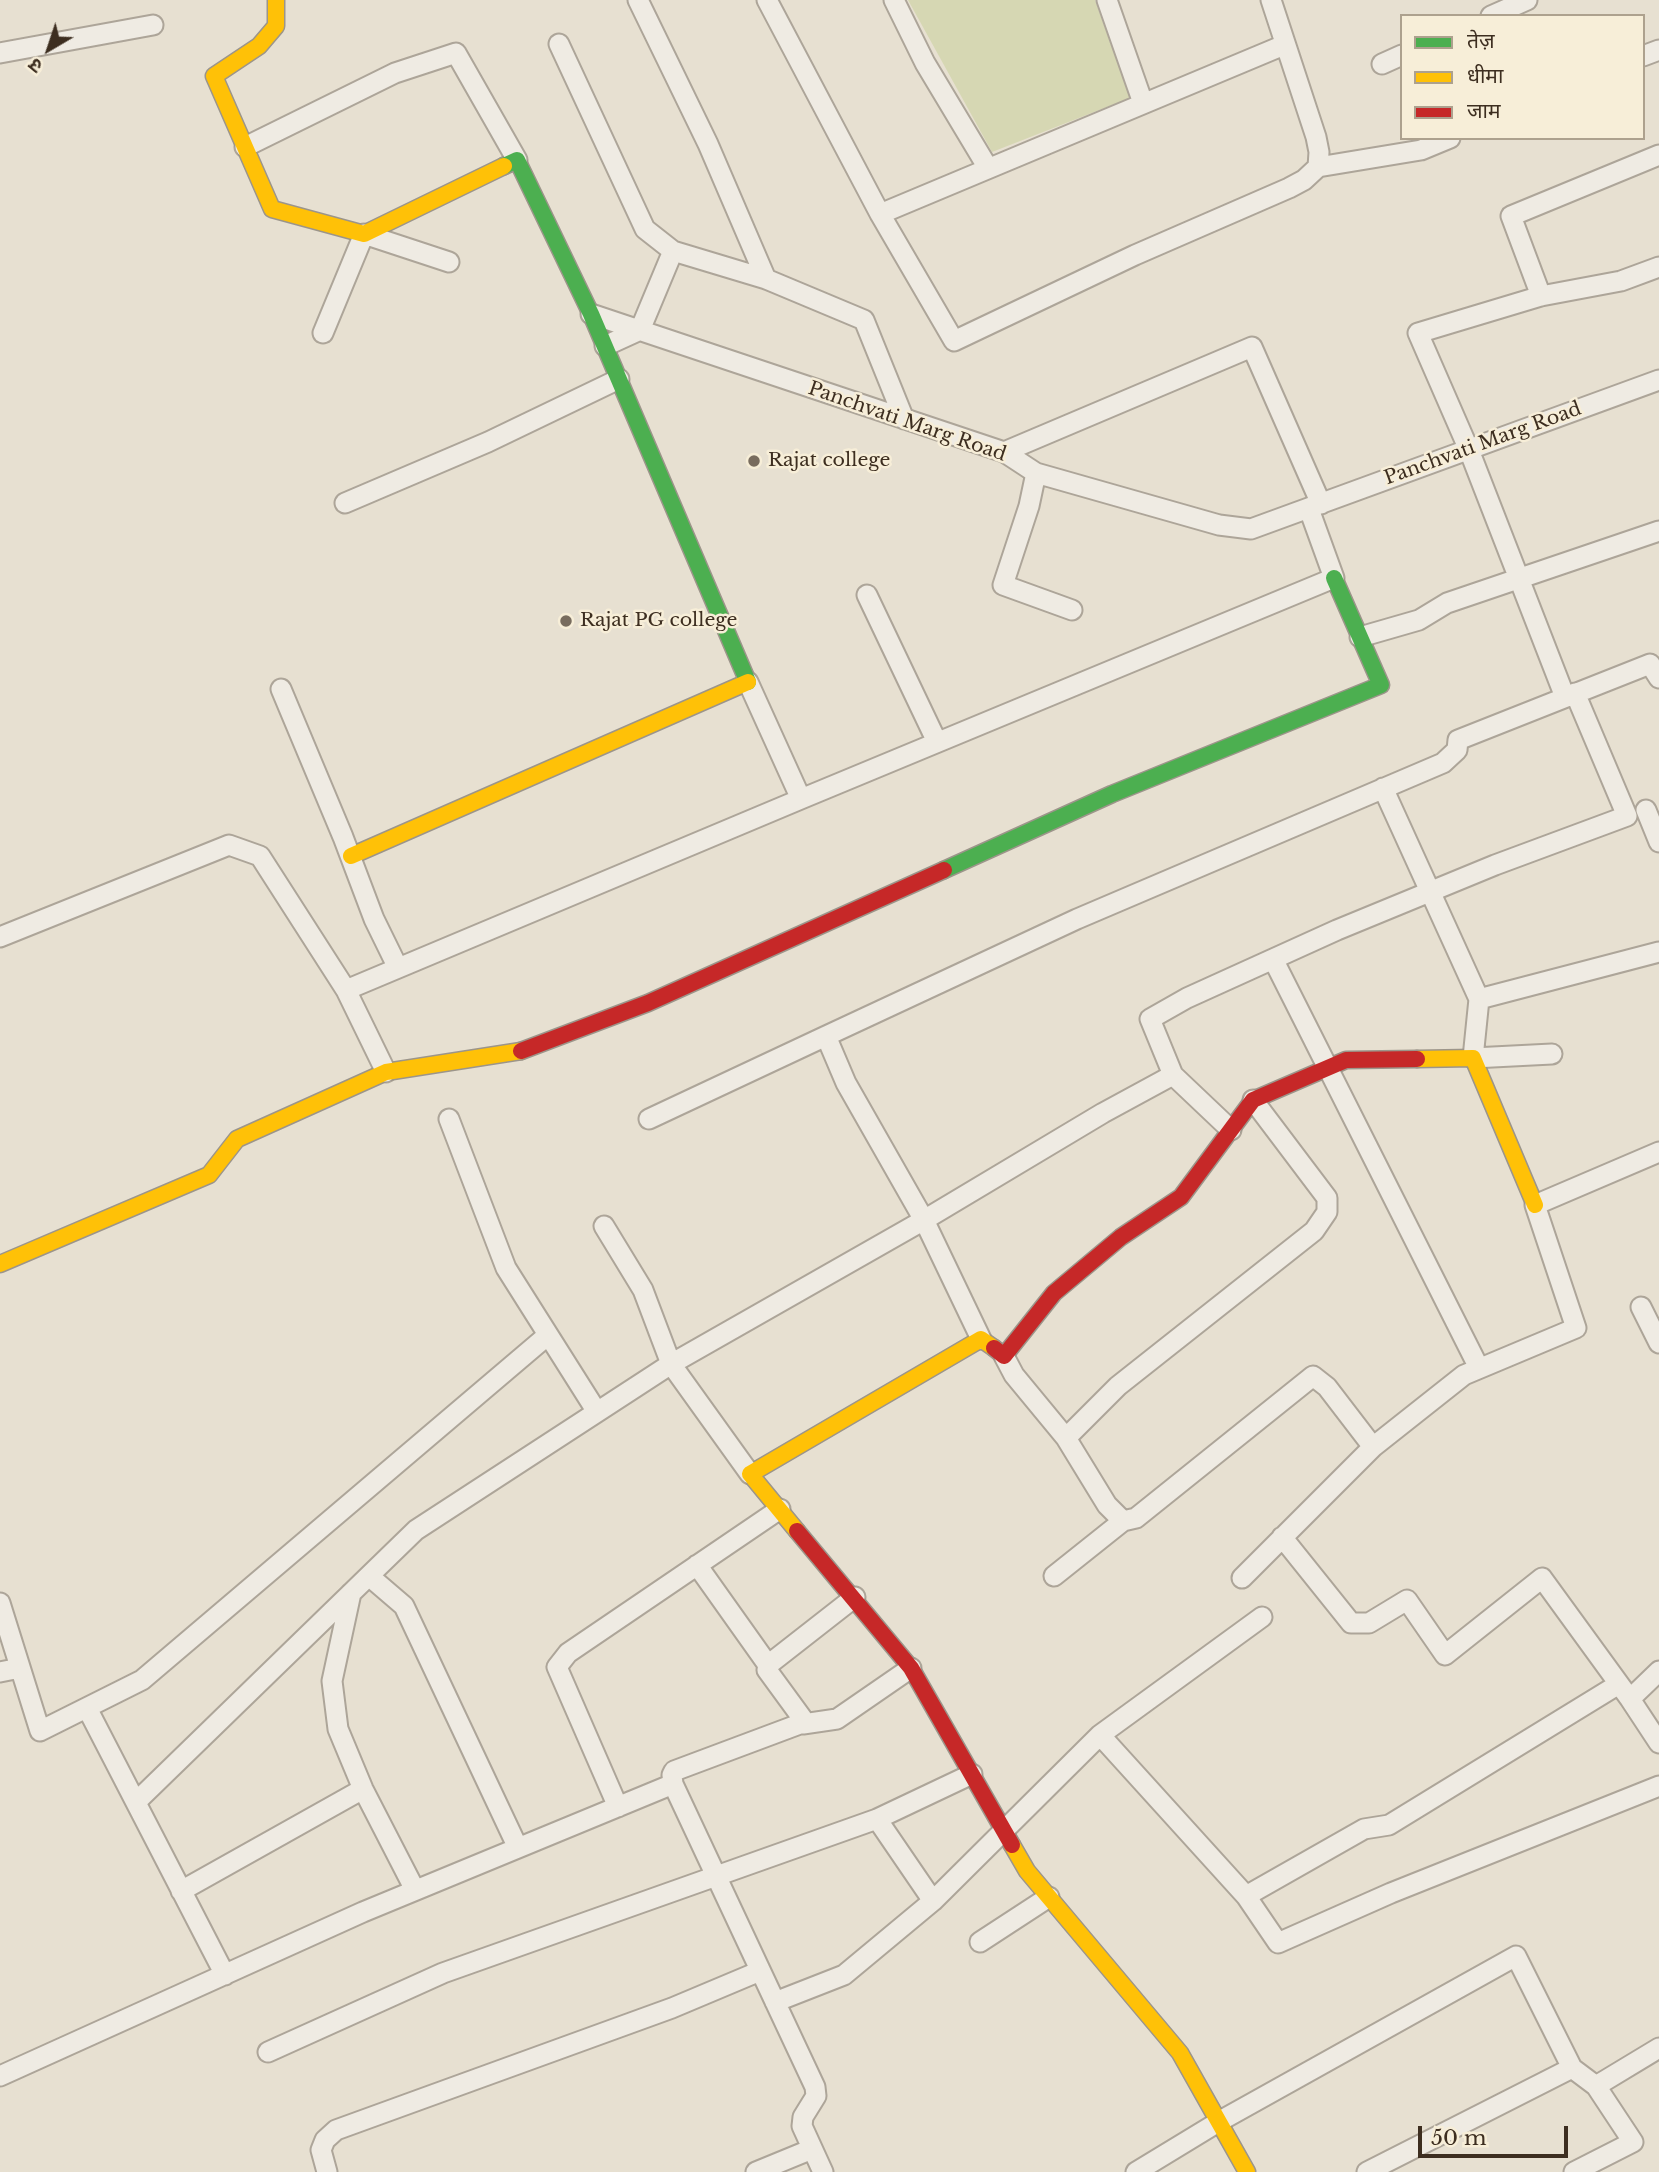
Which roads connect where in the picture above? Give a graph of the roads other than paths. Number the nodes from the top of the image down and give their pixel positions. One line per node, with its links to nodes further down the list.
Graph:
1 (277, 0): 17 (street)
2 (638, 0): 27 (street)
3 (767, 0): 22 (street)
4 (894, 0): 21 (street)
5 (1108, 0): 15 (street)
6 (1271, 0): 11 (street)
7 (1527, 0): 8 (street)
8 (1496, 14)
9 (153, 25): 12 (street)
10 (559, 44): 24 (street)
11 (1284, 45): 15 (street); 20 (street)
12 (0, 53)
13 (1400, 56): 14 (street)
14 (1382, 64)
15 (1143, 103): 21 (street)
16 (1445, 140): 20 (street)
17 (245, 147): 19 (street); 23 (street)
18 (1659, 155): 28 (street)
19 (517, 160): 23 (street); 29 (street)
20 (1318, 167): 22 (street)
21 (988, 168): 22 (street)
22 (880, 214)
23 (364, 234): 25 (street); 31 (street)
24 (673, 251): 27 (street); 30 (street)
25 (449, 262)
26 (1659, 267): 28 (street)
27 (766, 279): 35 (street)
28 (1541, 296): 36 (street)
29 (592, 314): 30 (street, Panchvati Marg Road); 32 (street)
30 (639, 330): 32 (street); 35 (street, Panchvati Marg Road)
31 (323, 333)
32 (605, 346): 33 (street)
33 (619, 379): 39 (street); 48 (street)
34 (1659, 380): 36 (street, Panchvati Marg Road)
35 (904, 419): 37 (street, Panchvati Marg Road)
36 (1469, 450): 40 (street, Panchvati Marg Road); 43 (street)
37 (1004, 452): 38 (street, Panchvati Marg Road); 40 (street)
38 (1036, 473): 40 (street, Panchvati Marg Road); 45 (street)
39 (345, 503)
40 (1315, 506): 42 (street)
41 (1659, 531): 43 (street)
42 (1334, 578): 46 (street); 51 (street)
43 (1520, 580): 46 (street); 50 (street)
44 (867, 595): 51 (street)
45 (1072, 610)
46 (1360, 637): 68 (street)
47 (1656, 666): 50 (street)
48 (748, 682): 53 (street); 56 (street)
49 (281, 689): 56 (street)
50 (1570, 695): 52 (street); 54 (street)
51 (937, 742): 53 (street)
52 (1383, 788): 57 (street); 64 (street)
53 (801, 799): 61 (street)
54 (1644, 810): 55 (street); 57 (street)
55 (1659, 842)
56 (351, 856): 61 (street)
57 (1430, 892): 60 (street); 63 (street)
58 (0, 937): 62 (street)
59 (1659, 952): 63 (street)
60 (1273, 959): 67 (street); 69 (street)
61 (398, 968): 62 (street)
62 (346, 990): 68 (street)
63 (1479, 999): 66 (street)
64 (826, 1036): 72 (street); 76 (street)
65 (1552, 1054): 66 (street)
66 (1473, 1058): 67 (street); 75 (street)
67 (1328, 1067): 70 (street); 85 (street)
68 (386, 1072): 78 (street)
69 (1173, 1075): 73 (street); 76 (street)
70 (1253, 1100): 73 (street); 87 (street)
71 (449, 1119): 80 (street)
72 (649, 1119)
73 (1231, 1130): 83 (street)
74 (1659, 1152): 75 (street)
75 (1535, 1205): 85 (street)
76 (923, 1220): 81 (street); 84 (street)
77 (604, 1226): 84 (street)
78 (0, 1264)
79 (1641, 1307): 82 (street)
80 (548, 1335): 86 (street); 107 (street)
81 (981, 1339): 83 (street); 89 (street)
82 (1659, 1343)
83 (1004, 1356): 87 (street)
84 (671, 1364): 86 (street); 89 (street)
85 (1479, 1368): 88 (street)
86 (597, 1412): 94 (street)
87 (1066, 1438): 91 (street)
88 (1373, 1447): 91 (street); 92 (street)
89 (750, 1474): 90 (street)
90 (780, 1509): 93 (street); 98 (street)
91 (1123, 1521): 95 (street)
92 (1282, 1537): 96 (street); 106 (street)
93 (697, 1565): 101 (street); 116 (street)
94 (369, 1576): 97 (street); 119 (street)
95 (1054, 1576)
96 (1241, 1578)
97 (352, 1592): 114 (street); 115 (street)
98 (855, 1597): 101 (street); 103 (street)
99 (0, 1603): 102 (street)
100 (1262, 1617): 109 (street)
101 (768, 1665): 108 (street)
102 (20, 1668): 105 (street); 107 (street)
103 (911, 1668): 108 (street); 111 (street)
104 (1659, 1671): 106 (street)
105 (0, 1672)
106 (1624, 1691): 110 (street); 123 (street)
107 (87, 1708): 115 (street)
108 (803, 1724): 112 (street)
109 (1100, 1735): 118 (street); 123 (street)
110 (1659, 1743)
111 (972, 1774): 117 (street); 118 (street)
112 (673, 1784): 116 (street); 120 (street)
113 (1659, 1786): 123 (street)
114 (363, 1788): 121 (street); 122 (street)
115 (136, 1802): 122 (street)
116 (618, 1807): 119 (street)
117 (877, 1819): 120 (street); 125 (street)
118 (1004, 1829): 124 (street); 125 (street)
119 (518, 1848): 121 (street)
120 (715, 1874): 127 (street); 131 (street)
121 (415, 1890): 128 (street)
122 (181, 1891): 128 (street)
123 (1246, 1896)
124 (1049, 1897): 126 (street); 135 (street)
125 (933, 1901): 129 (street)
126 (980, 1942)
127 (760, 1971): 129 (street); 137 (street)
128 (225, 1975): 133 (street)
129 (775, 2002): 136 (street)
130 (1659, 2048): 134 (street)
131 (268, 2052)
132 (1572, 2068): 134 (street); 135 (street); 142 (street)
133 (0, 2076)
134 (1596, 2085): 143 (street)
135 (1220, 2121): 140 (street); 141 (street)
136 (813, 2149): 138 (street); 139 (street)
137 (327, 2172)
138 (755, 2172)
139 (823, 2172)
140 (1136, 2172)
141 (1247, 2172)
142 (1367, 2172)
143 (1574, 2172)

